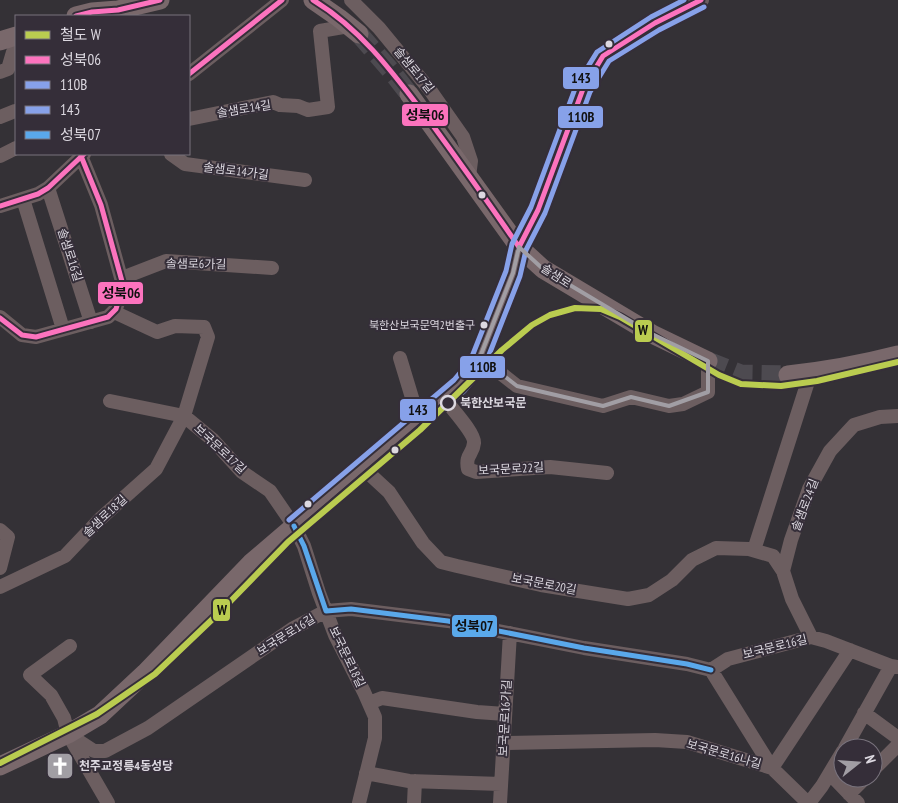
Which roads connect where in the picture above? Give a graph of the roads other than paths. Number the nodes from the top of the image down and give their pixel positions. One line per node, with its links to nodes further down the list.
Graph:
1 (160, 0): 6 (main road)
2 (282, 0): 12 (street)
3 (312, 0): 7 (main road)
4 (351, 0): 21 (street, 솔샘로17길)
5 (702, 0): 26 (street)
6 (88, 11)
7 (354, 30): 16 (street, 솔샘로14길)
8 (15, 36): 9 (main road)
9 (0, 42)
10 (15, 51): 11 (street)
11 (0, 72)
12 (190, 73)
13 (409, 94): 21 (main road, 솔샘로)
14 (15, 111): 15 (street)
15 (0, 118)
16 (190, 119)
17 (15, 148): 20 (street)
18 (82, 155): 23 (street); 28 (street)
19 (171, 155): 22 (street, 솔샘로14가길)
20 (0, 156)
21 (469, 177): 26 (main road, 솔샘로)
22 (305, 180)
23 (48, 188): 24 (street); 31 (street, 솔샘로16길)
24 (23, 199): 25 (street); 32 (street)
25 (0, 206)
26 (519, 247): 34 (main road); 36 (main road, 솔샘로)
27 (272, 268): 28 (street, 솔샘로6가길)
28 (122, 278): 29 (street)
29 (114, 312): 31 (street); 43 (street, 보국문로17길)
30 (0, 318): 32 (street)
31 (91, 322): 32 (street)
32 (63, 330)
33 (898, 354): 37 (main road)
34 (480, 357): 36 (street); 39 (main road)
35 (400, 358): 41 (street)
36 (708, 362)
37 (811, 372): 38 (main road); 48 (street)
38 (788, 375)
39 (444, 398): 41 (main road); 45 (street, 보국문로22길)
40 (110, 401): 43 (street, 보국문로17길)
41 (423, 416): 44 (main road)
42 (898, 416): 50 (street, 솔샘로24길)
43 (185, 417): 46 (street, 보국문로17길); 51 (street, 솔샘로18길)
44 (363, 468): 46 (main road); 48 (street, 보국문로20길)
45 (607, 473)
46 (294, 526): 52 (street, 보국문로18길); 62 (main road)
47 (0, 530): 49 (street)
48 (754, 550): 50 (street, 보국문로20길)
49 (0, 568)
50 (783, 571): 54 (street)
51 (0, 587)
52 (326, 612): 53 (street, 보국문로16길); 59 (street, 보국문로18길); 62 (street, 보국문로16길)
53 (510, 633): 58 (street, 보국문로16길); 61 (street, 보국문로16가길)
54 (811, 637): 56 (street, 보국문로16길); 58 (street, 보국문로16길)
55 (70, 646): 62 (street)
56 (850, 650): 57 (street, 보국문로16길); 69 (street, 보국문로16나길)
57 (894, 666): 60 (street)
58 (711, 670): 69 (street)
59 (369, 703): 61 (street, 보국문로18길); 71 (street, 보국문로18길)
60 (864, 713): 63 (street); 64 (street)
61 (505, 714): 65 (street, 보국문로16가길)
62 (68, 734): 68 (main road); 76 (street)
63 (850, 738)
64 (898, 738)
65 (504, 743): 69 (street, 보국문로16나길); 74 (street, 보국문로16가길)
66 (898, 745): 67 (street)
67 (883, 760)
68 (0, 766)
69 (772, 768): 80 (street)
70 (833, 769): 72 (street)
71 (366, 773): 73 (street); 77 (street, 보국문로18길)
72 (830, 774): 75 (street); 80 (street)
73 (415, 781): 74 (street); 78 (street)
74 (501, 784): 79 (street, 보국문로16가길)
75 (854, 799)
76 (108, 803)
77 (359, 803)
78 (414, 803)
79 (500, 803)
80 (809, 803)

